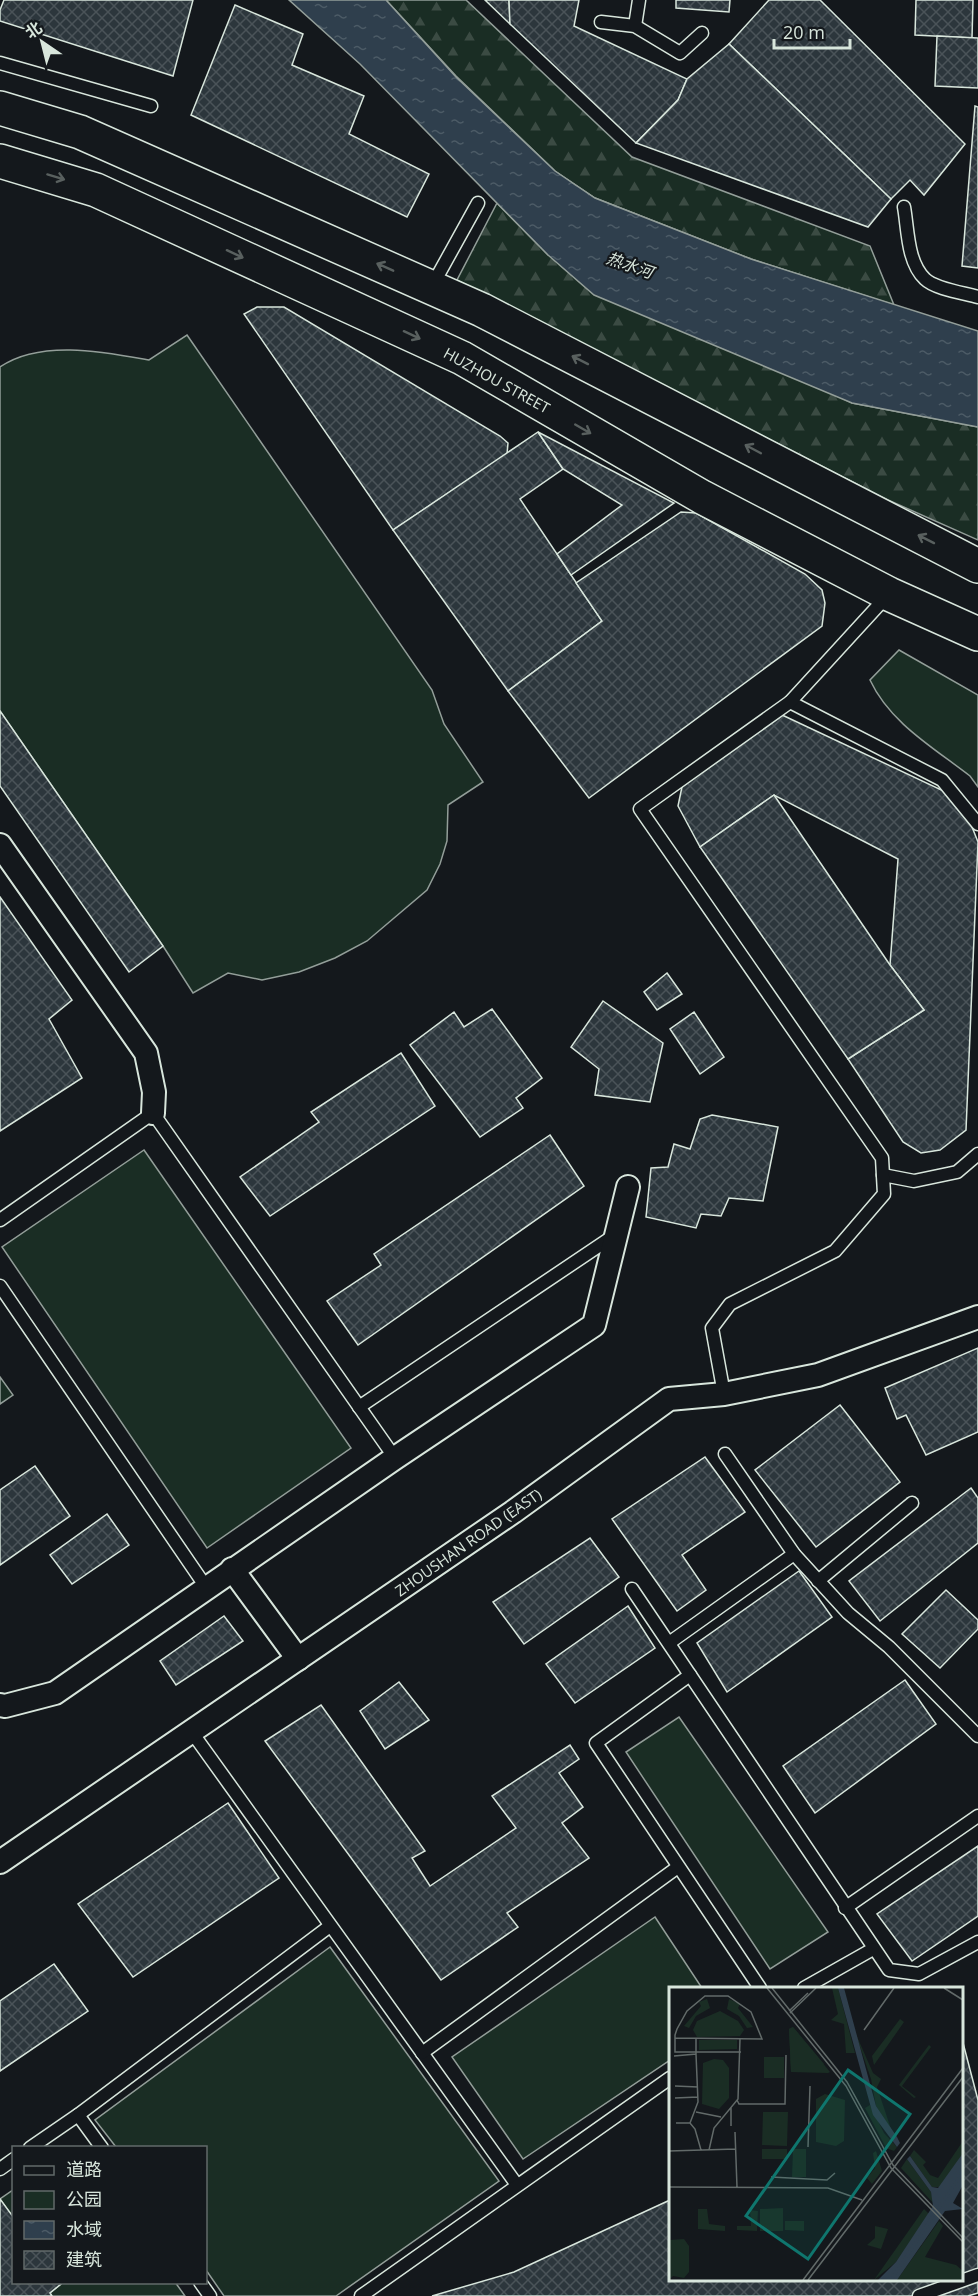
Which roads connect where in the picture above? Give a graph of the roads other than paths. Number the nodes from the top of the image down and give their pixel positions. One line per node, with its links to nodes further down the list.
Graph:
1 (639, 0): 3 (lane)
2 (601, 22): 3 (lane)
3 (635, 26): 4 (lane)
4 (702, 33)
5 (0, 63): 6 (lane)
6 (151, 106)
7 (0, 108): 11 (main road, one-way to 7)
8 (0, 161): 14 (main road, HUZHOU STREET, one-way to 14)
9 (478, 203): 11 (lane)
10 (904, 207): 12 (lane)
11 (431, 287): 13 (main road, one-way to 11)
12 (978, 297)
13 (978, 566)
14 (889, 594): 15 (main road, HUZHOU STREET); 16 (lane)
15 (978, 634)
16 (790, 702): 17 (lane); 21 (lane)
17 (978, 825)
18 (0, 845): 19 (street)
19 (153, 1113): 23 (lane); 28 (lane)
20 (978, 1154): 21 (lane)
21 (883, 1175): 27 (lane)
22 (628, 1187): 24 (street)
23 (0, 1220)
24 (616, 1235): 28 (lane); 30 (street)
25 (0, 1286): 35 (lane)
26 (978, 1317): 27 (street, ZHOUSHAN ROAD (EAST))
27 (724, 1394): 38 (street, ZHOUSHAN ROAD (EAST))
28 (359, 1407): 30 (lane)
29 (725, 1454): 32 (lane)
30 (395, 1458): 33 (street)
31 (912, 1503): 34 (lane)
32 (794, 1554): 34 (lane); 37 (lane)
33 (232, 1569): 35 (street); 38 (street)
34 (818, 1581): 42 (lane)
35 (206, 1587): 40 (street)
36 (632, 1589): 37 (lane)
37 (669, 1643): 39 (lane)
38 (298, 1659): 41 (street, ZHOUSHAN ROAD (EAST))
39 (690, 1675): 45 (lane); 46 (lane)
40 (0, 1705)
41 (191, 1731): 44 (street, ZHOUSHAN ROAD (EAST)); 47 (lane)
42 (978, 1736)
43 (978, 1816): 46 (lane)
44 (0, 1862)
45 (678, 1867): 50 (lane); 52 (lane)
46 (845, 1908): 49 (lane)
47 (330, 1926): 52 (lane); 54 (lane)
48 (978, 1942): 49 (lane)
49 (873, 1949): 51 (lane)
50 (759, 1987)
51 (807, 1987)
52 (422, 2053): 57 (lane)
53 (669, 2079): 57 (lane)
54 (78, 2115): 55 (lane); 56 (lane)
55 (33, 2146)
56 (101, 2146)
57 (517, 2185): 63 (lane)
58 (978, 2275): 59 (lane)
59 (963, 2280)
60 (961, 2281): 64 (lane)
61 (201, 2284): 62 (lane)
62 (210, 2296)
63 (361, 2296)
64 (919, 2296)

